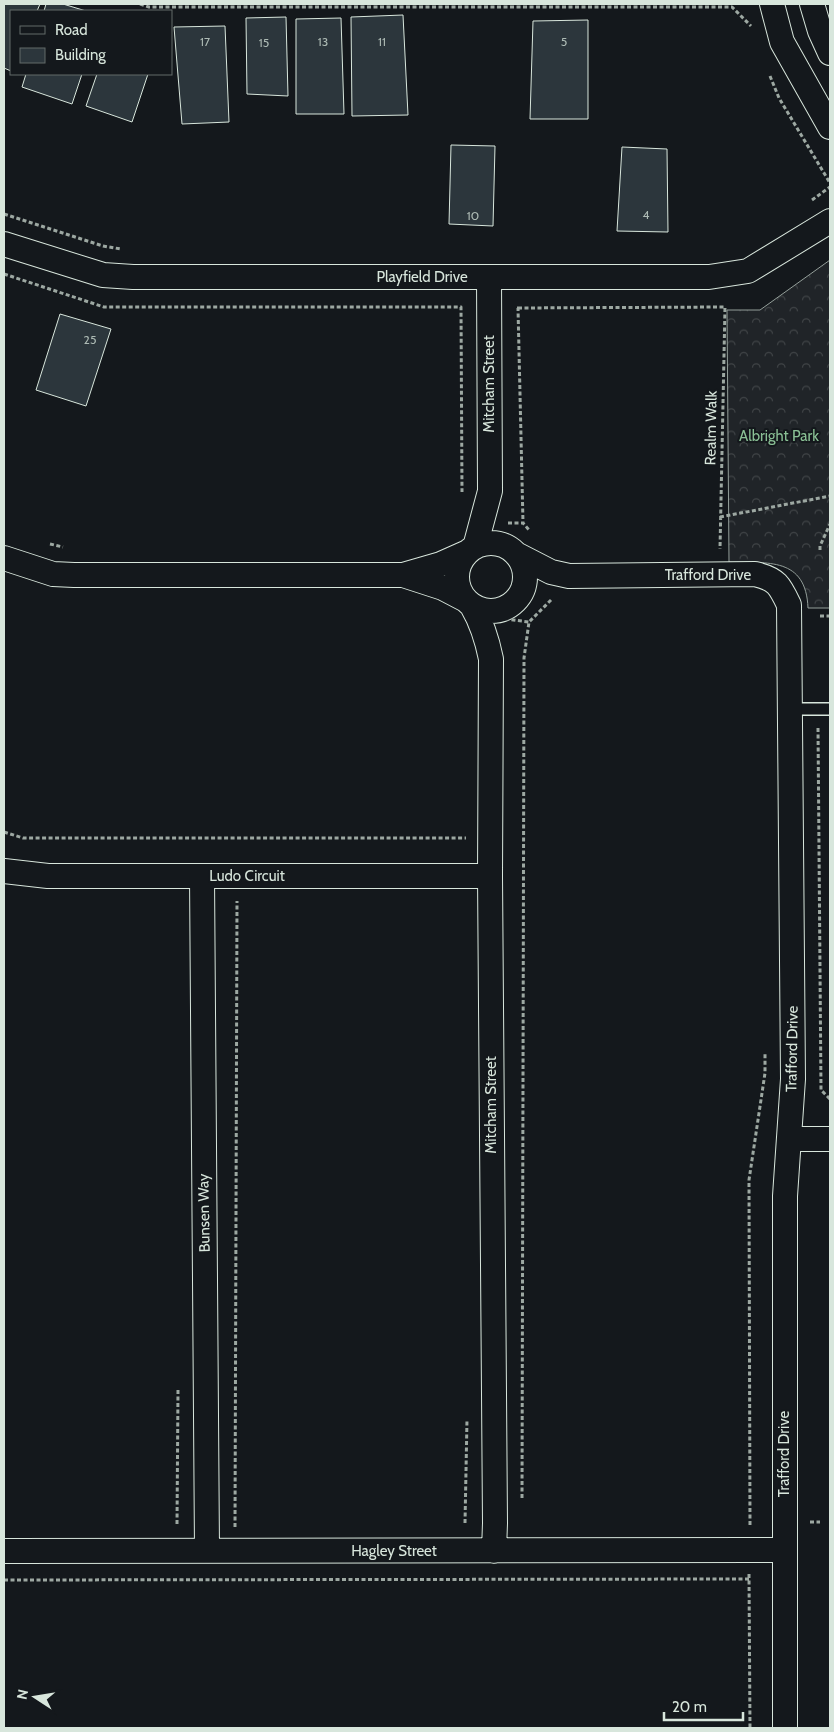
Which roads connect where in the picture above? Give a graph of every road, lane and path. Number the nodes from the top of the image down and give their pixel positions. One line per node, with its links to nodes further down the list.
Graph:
1 (140, 4): 4 (path)
2 (772, 4): 8 (street)
3 (812, 4): 6 (street)
4 (724, 5): 5 (path)
5 (752, 27)
6 (830, 53)
7 (767, 69): 9 (path)
8 (830, 127)
9 (830, 183)
10 (830, 187): 11 (path)
11 (807, 204)
12 (4, 214): 15 (path)
13 (830, 221): 17 (street, Playfield Drive)
14 (4, 244): 17 (street, Playfield Drive)
15 (122, 249)
16 (4, 274): 21 (path)
17 (489, 277): 19 (street, Mitcham Street)
18 (518, 308): 22 (path, Realm Walk)
19 (490, 491): 27 (street, Mitcham Street); 29 (street, Mitcham Street)
20 (830, 496): 22 (path)
21 (462, 498)
22 (720, 517): 26 (path, Realm Walk)
23 (830, 524): 28 (path)
24 (47, 543): 25 (path)
25 (68, 548)
26 (720, 549)
27 (472, 550): 29 (street); 31 (street); 34 (street)
28 (820, 550)
29 (513, 552): 32 (street); 33 (street)
30 (4, 558): 31 (street)
31 (403, 575): 34 (street)
32 (565, 587): 33 (street); 38 (street, Trafford Drive); 51 (path)
33 (516, 599): 34 (street); 37 (street, Mitcham Street)
34 (469, 603): 37 (street, Mitcham Street)
35 (820, 616): 36 (path)
36 (830, 616)
37 (491, 659): 44 (street, Mitcham Street)
38 (789, 708): 39 (lane); 49 (street, Trafford Drive)
39 (818, 708): 40 (lane); 47 (path)
40 (830, 709)
41 (4, 832): 44 (path)
42 (4, 871): 43 (street, Ludo Circuit)
43 (202, 876): 44 (street, Ludo Circuit); 56 (street, Bunsen Way)
44 (480, 876): 61 (street, Mitcham Street)
45 (237, 896): 57 (path)
46 (765, 1044): 55 (path)
47 (830, 1099)
48 (830, 1139): 49 (street)
49 (789, 1140): 54 (street, Trafford Drive)
50 (467, 1416): 53 (path)
51 (522, 1504)
52 (820, 1522): 54 (path)
53 (465, 1523)
54 (784, 1523): 55 (path); 59 (street, Trafford Drive)
55 (750, 1524): 58 (path)
56 (207, 1550): 57 (street, Hagley Street); 60 (street, Hagley Street)
57 (234, 1550): 61 (street, Hagley Street); 64 (path)
58 (750, 1550): 59 (street, Hagley Street); 61 (street, Hagley Street); 62 (path)
59 (785, 1550): 66 (street, Trafford Drive)
60 (4, 1551)
61 (494, 1551)
62 (749, 1579): 64 (path); 65 (path)
63 (4, 1580): 64 (path)
64 (234, 1580)
65 (750, 1728)
66 (785, 1728)

